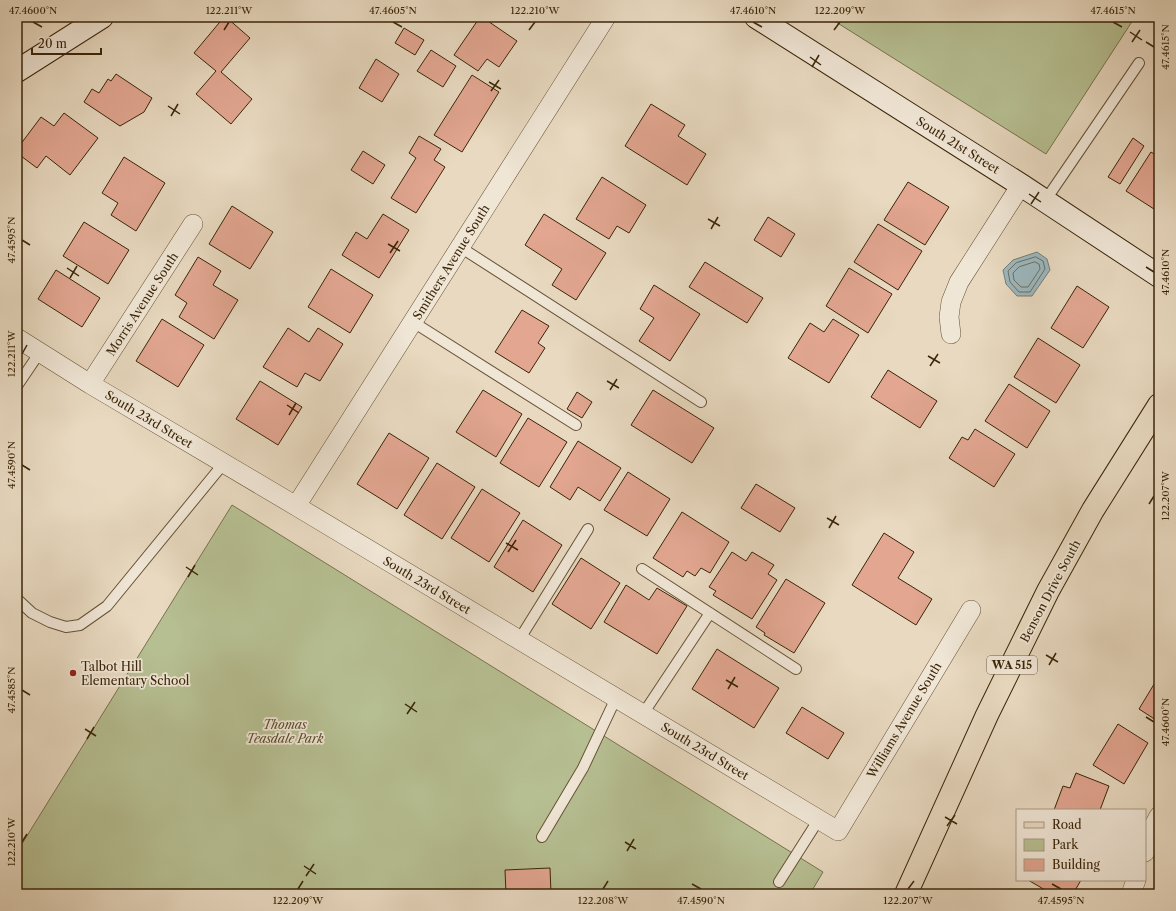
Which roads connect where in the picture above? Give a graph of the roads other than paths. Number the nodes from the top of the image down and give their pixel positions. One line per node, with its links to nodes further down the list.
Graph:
1 (102, 17): 5 (street)
2 (606, 17): 9 (street, Smithers Avenue South)
3 (756, 17): 6 (street, South 21st Street)
4 (1139, 63): 7 (lane)
5 (17, 70)
6 (1021, 185): 7 (street, South 21st Street); 12 (street)
7 (1044, 201): 10 (street, South 21st Street)
8 (193, 224): 15 (street, Morris Avenue South)
9 (460, 247): 11 (street, Smithers Avenue South); 17 (lane)
10 (1159, 276)
11 (413, 322): 19 (lane); 21 (street, Smithers Avenue South)
12 (951, 334)
13 (17, 338): 14 (street, South 23rd Street)
14 (40, 352): 15 (street, South 23rd Street); 16 (lane)
15 (90, 384): 20 (street, South 23rd Street)
16 (17, 386)
17 (701, 402)
18 (1159, 405): 38 (main road, Benson Drive South / WA 515)
19 (576, 425)
20 (224, 463): 21 (street, South 23rd Street); 24 (lane)
21 (296, 506): 27 (street, South 23rd Street)
22 (588, 529): 27 (lane)
23 (642, 569): 26 (lane)
24 (17, 599)
25 (971, 610): 33 (street, Williams Avenue South)
26 (710, 613): 28 (lane); 30 (lane)
27 (519, 640): 29 (street, South 23rd Street)
28 (796, 669)
29 (616, 698): 30 (street, South 23rd Street); 34 (lane)
30 (643, 714): 32 (street, South 23rd Street)
31 (1159, 816): 35 (street)
32 (819, 820): 33 (street, South 23rd Street); 37 (lane)
33 (838, 831)
34 (542, 837)
35 (1146, 848)
36 (1136, 881): 39 (street)
37 (779, 882)
38 (906, 894)
39 (1131, 894)

